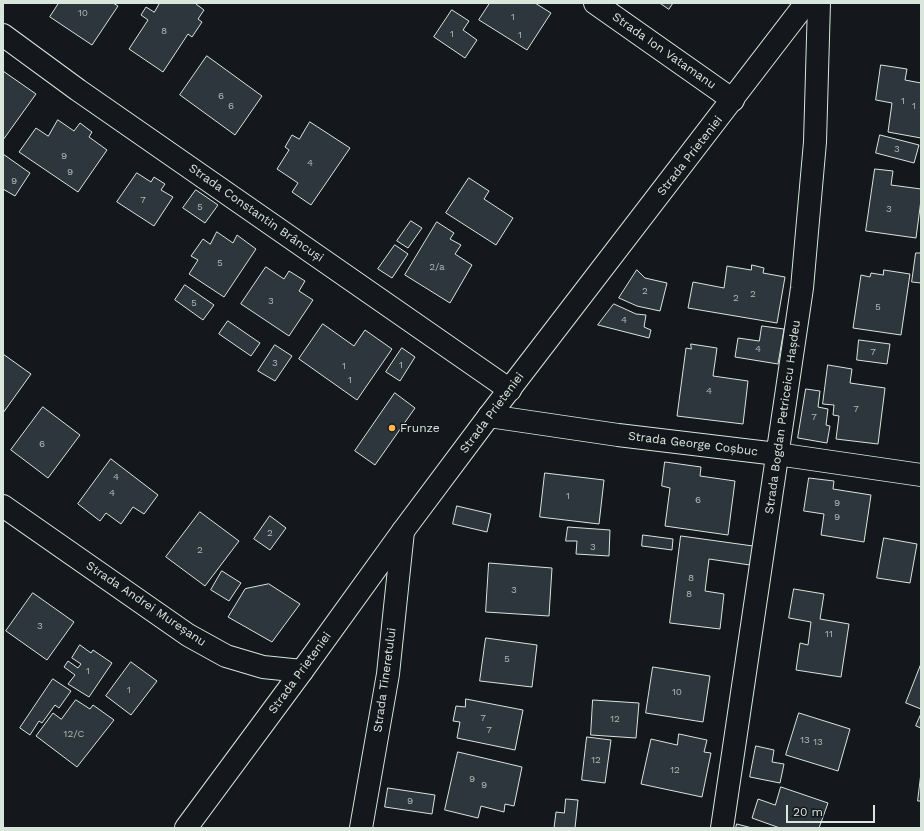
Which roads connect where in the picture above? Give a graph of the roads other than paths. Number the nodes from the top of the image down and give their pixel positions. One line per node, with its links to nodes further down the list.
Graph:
1 (595, 3): 5 (street, Strada Ion Vatamanu)
2 (806, 3): 5 (street, Strada Prieteniei)
3 (819, 3): 8 (street, Strada Bogdan Petriceicu Hașdeu)
4 (3, 35): 6 (street, Strada Constantin Brâncuși)
5 (733, 100): 6 (street, Strada Prieteniei)
6 (510, 390): 7 (street, Strada Prieteniei)
7 (489, 416): 8 (street, Strada George Coșbuc); 11 (street, Strada Prieteniei)
8 (777, 454): 9 (street, Strada George Coșbuc); 15 (street, Strada Bogdan Petriceicu Hașdeu)
9 (921, 475)
10 (3, 506): 12 (street, Strada Andrei Mureșanu)
11 (403, 531): 12 (street, Strada Prieteniei); 14 (street, Strada Tineretului)
12 (302, 671): 13 (street, Strada Prieteniei)
13 (186, 828)
14 (362, 828)
15 (722, 828)

